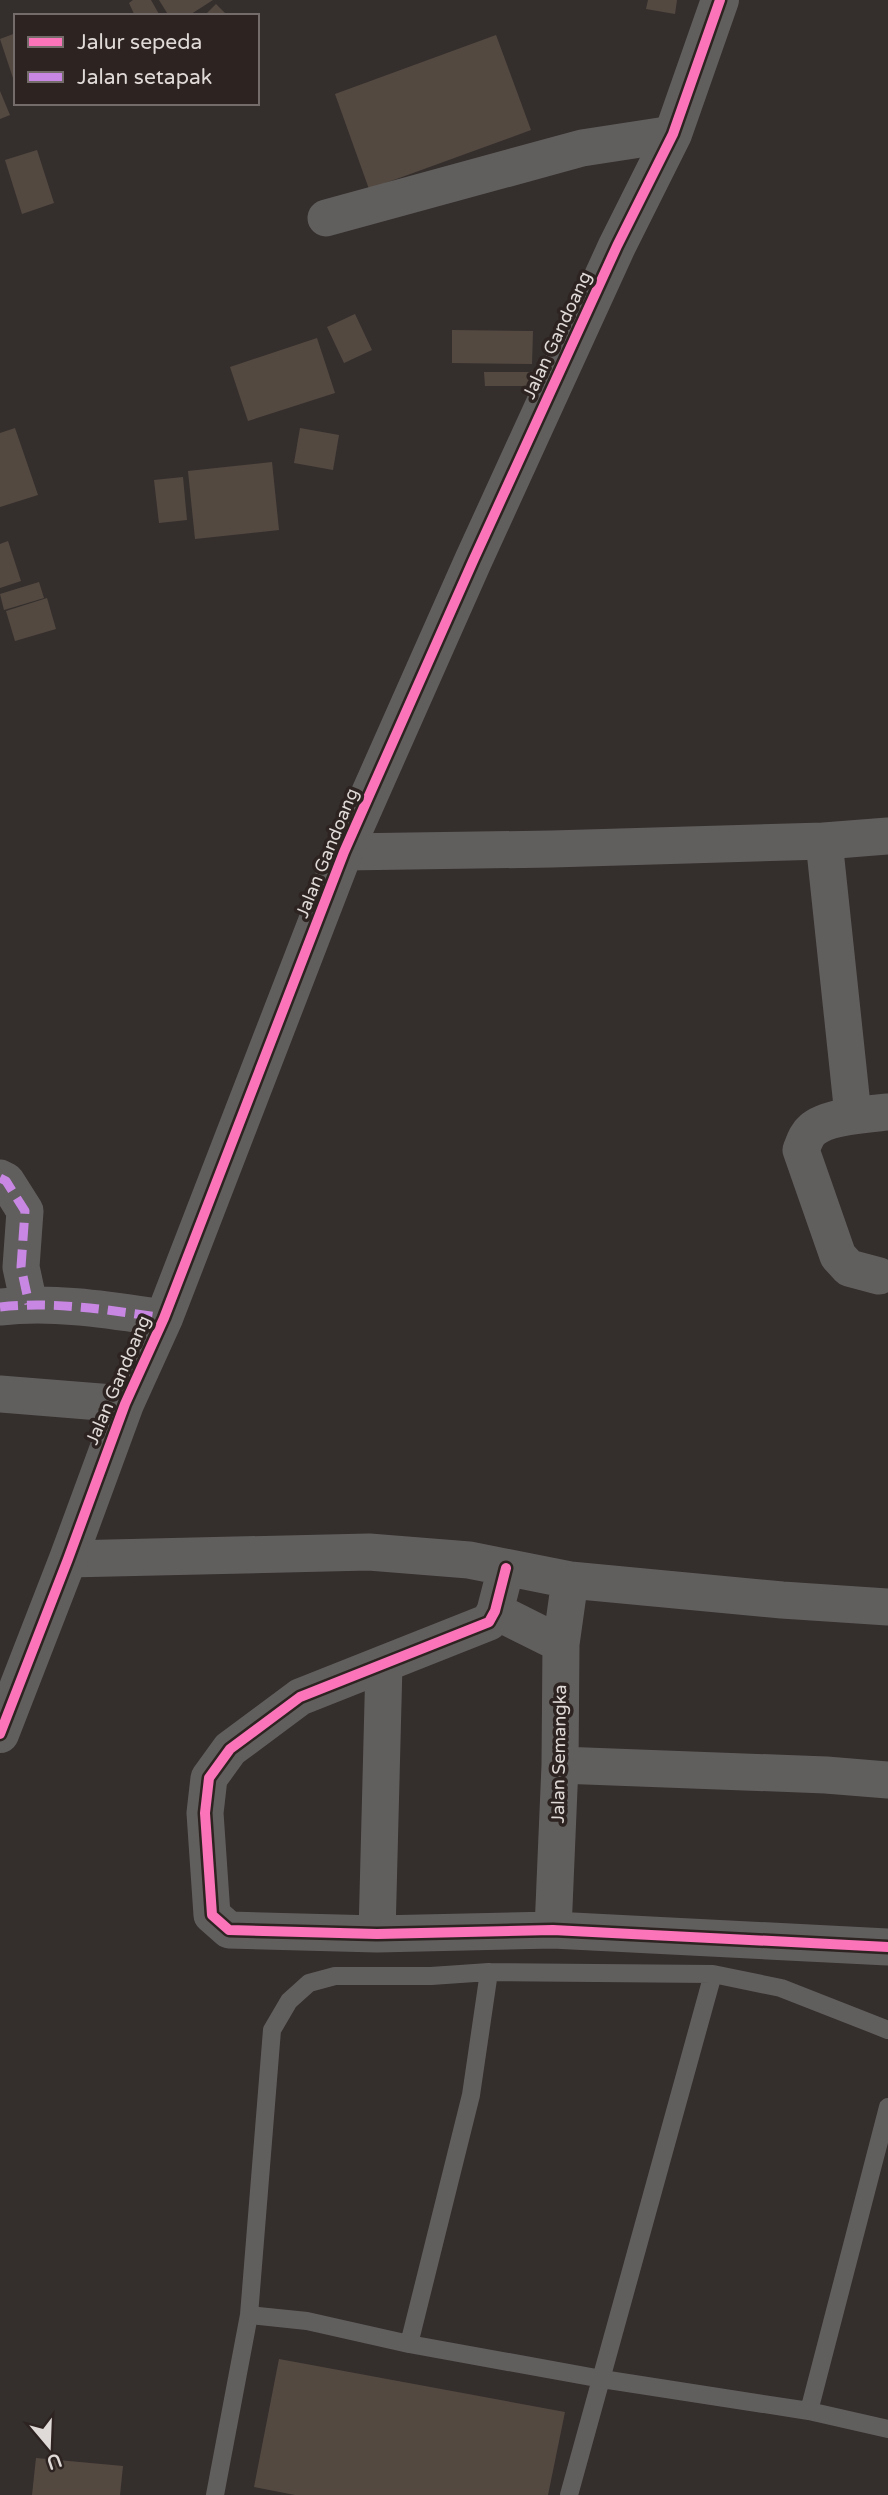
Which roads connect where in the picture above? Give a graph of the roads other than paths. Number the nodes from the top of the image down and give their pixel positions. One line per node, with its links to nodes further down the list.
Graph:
1 (720, 0): 2 (street, Jalan Gandoang)
2 (673, 134): 3 (street); 6 (street, Jalan Gandoang)
3 (327, 218)
4 (888, 836): 5 (street)
5 (824, 841): 6 (street); 7 (street)
6 (344, 852): 11 (street, Jalan Gandoang)
7 (871, 1114): 9 (street)
8 (0, 1178): 10 (street)
9 (879, 1276)
10 (15, 1305): 11 (street)
11 (164, 1318): 13 (street, Jalan Gandoang)
12 (0, 1394): 13 (street)
13 (125, 1404): 14 (street, Jalan Gandoang)
14 (68, 1559): 15 (street); 21 (street, Jalan Gandoang)
15 (506, 1568): 16 (street); 18 (street)
16 (570, 1580): 17 (street); 19 (street, Jalan Semangka)
17 (888, 1607)
18 (495, 1611): 19 (street); 20 (street)
19 (561, 1644): 22 (street, Jalan Semangka)
20 (384, 1664): 25 (street); 25 (street)
21 (0, 1734)
22 (560, 1765): 23 (street); 24 (street, Jalan Semangka)
23 (888, 1780)
24 (553, 1930): 25 (street); 26 (street)
25 (377, 1934)
26 (888, 1947)
27 (489, 1972): 28 (lane); 31 (lane); 32 (lane)
28 (713, 1974): 29 (lane); 33 (lane)
29 (888, 2030)
30 (888, 2107): 34 (lane)
31 (249, 2315): 32 (lane); 36 (lane)
32 (409, 2343): 33 (lane)
33 (602, 2379): 34 (lane); 37 (lane)
34 (809, 2411): 35 (lane)
35 (888, 2429)
36 (215, 2495)
37 (569, 2495)

